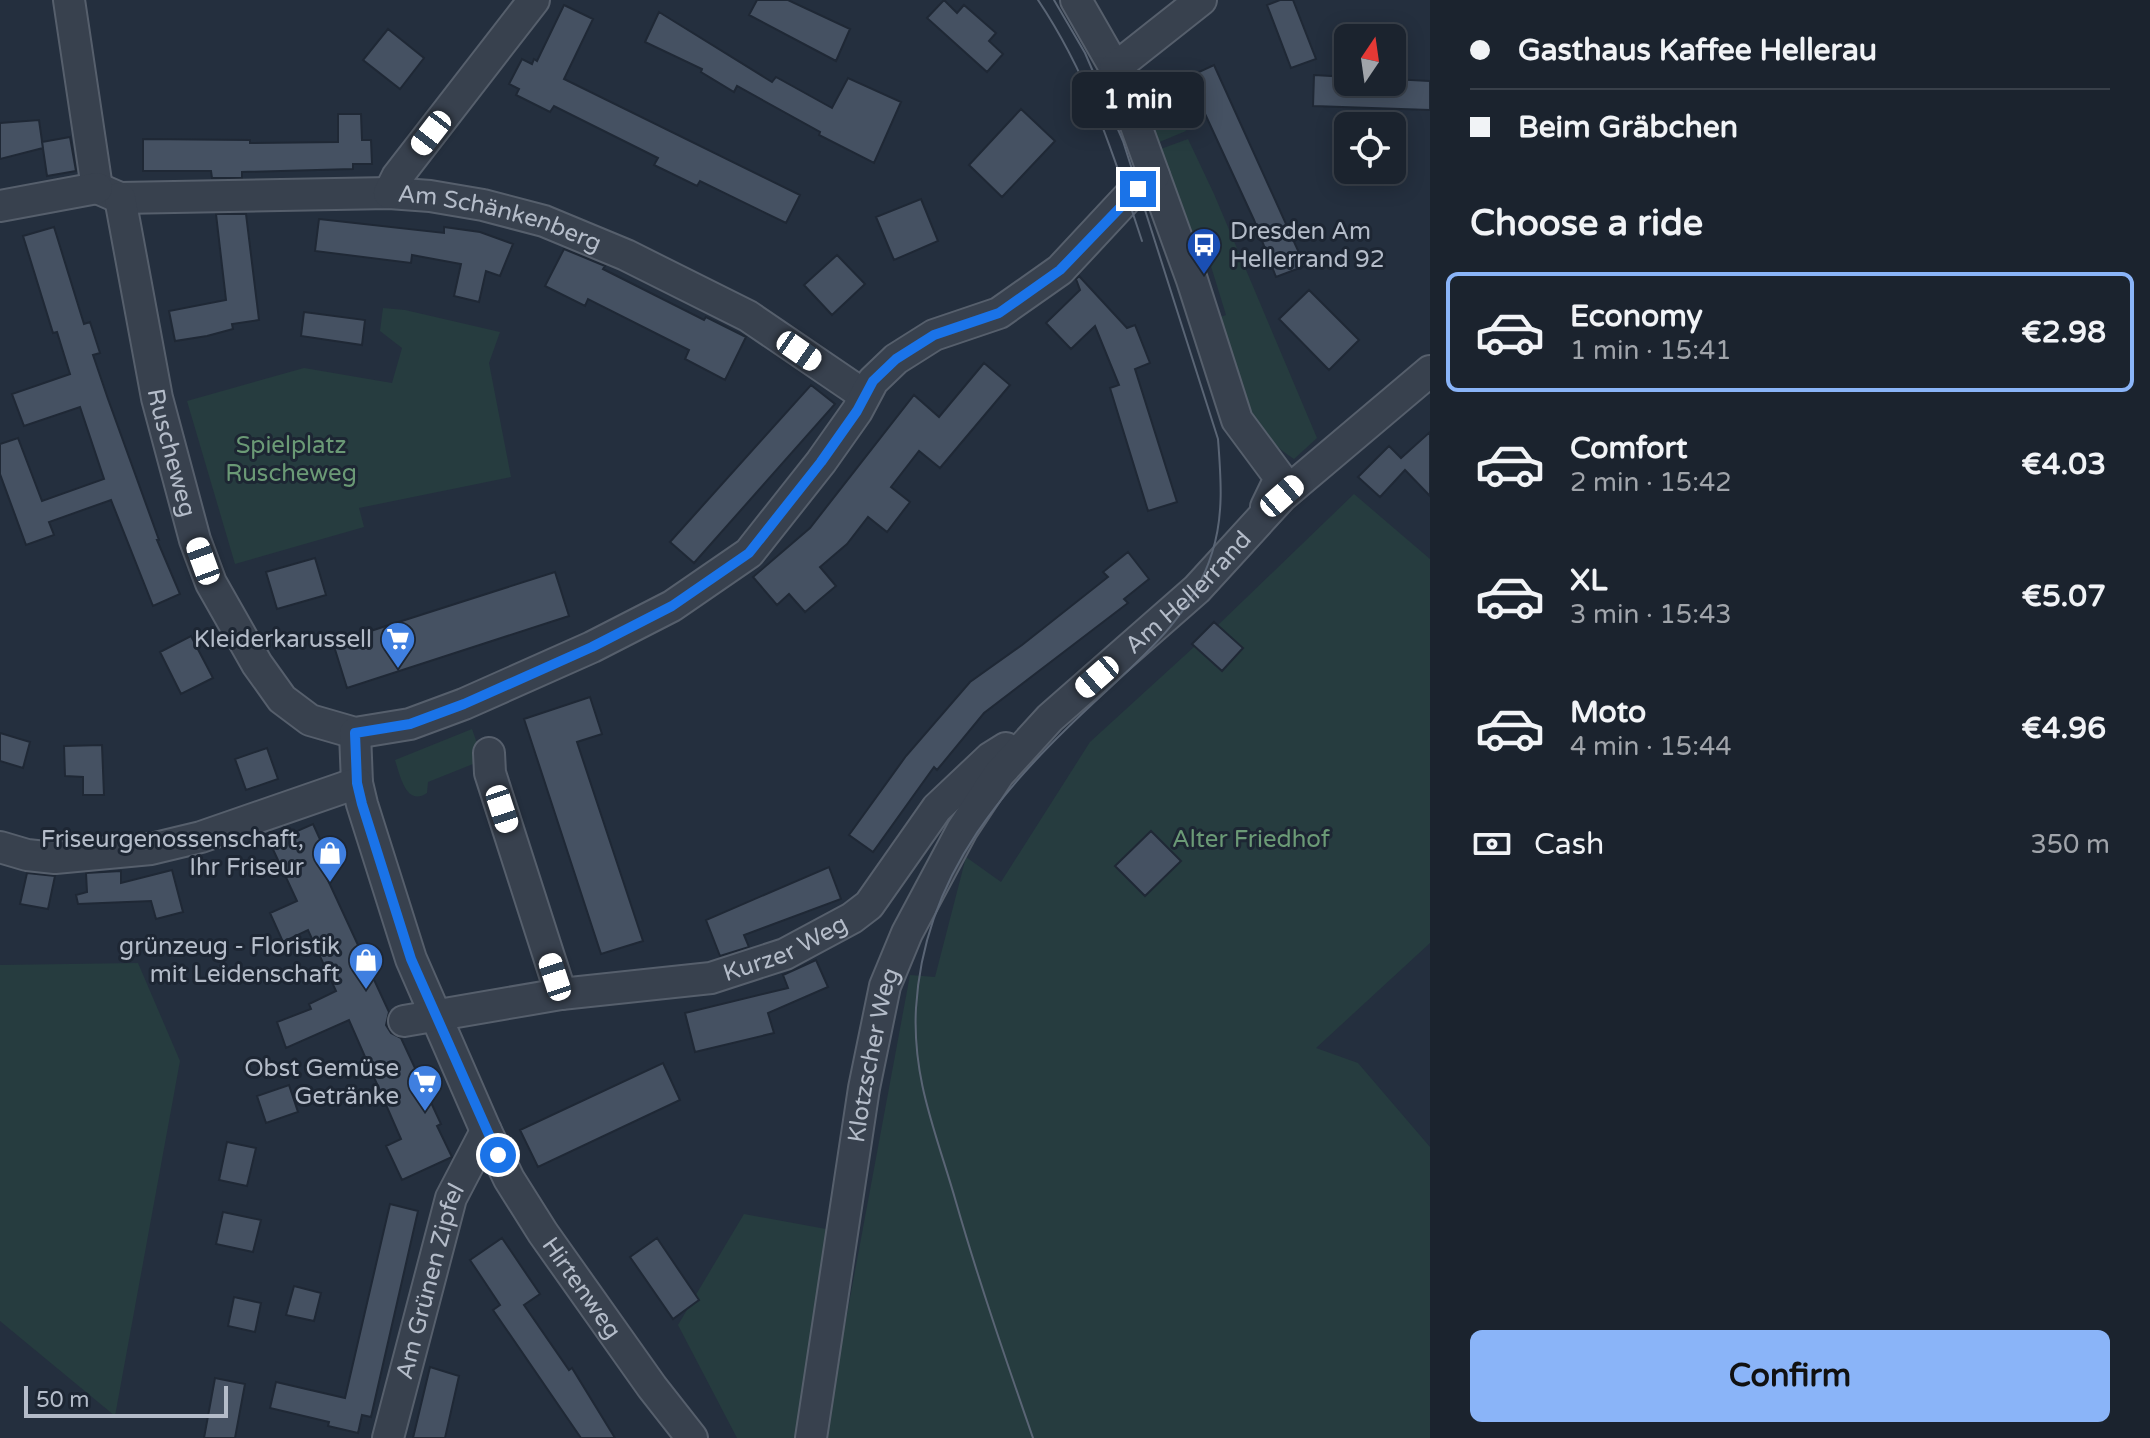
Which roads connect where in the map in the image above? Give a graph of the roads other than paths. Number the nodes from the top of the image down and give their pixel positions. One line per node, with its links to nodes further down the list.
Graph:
1 (69, 0): 7 (street, Ruscheweg)
2 (534, 0): 8 (street)
3 (1076, 0): 5 (street)
4 (1201, 0): 5 (street)
5 (1115, 68): 6 (street)
6 (1154, 176): 11 (street); 12 (street)
7 (108, 193): 8 (street, Am Schänkenberg); 9 (street, Am Schänkenberg); 14 (street, Ruscheweg)
8 (389, 193): 11 (street, Am Schänkenberg)
9 (0, 206)
10 (1430, 371): 12 (street, Am Hellerrand)
11 (864, 395): 14 (street)
12 (1260, 520): 13 (street, Am Hellerrand)
13 (1050, 718): 18 (street, Kurzer Weg); 24 (street, Klotzscher Weg)
14 (355, 733): 16 (street, Hirtenweg)
15 (489, 753): 18 (street)
16 (357, 783): 17 (street); 19 (street, Hirtenweg)
17 (0, 847)
18 (561, 994): 19 (street, Kurzer Weg)
19 (435, 1017): 20 (street, Kurzer Weg); 21 (street, Hirtenweg)
20 (404, 1021)
21 (486, 1131): 22 (street, Am Grünen Zipfel); 23 (street, Hirtenweg)
22 (388, 1438)
23 (692, 1438)
24 (811, 1438)

